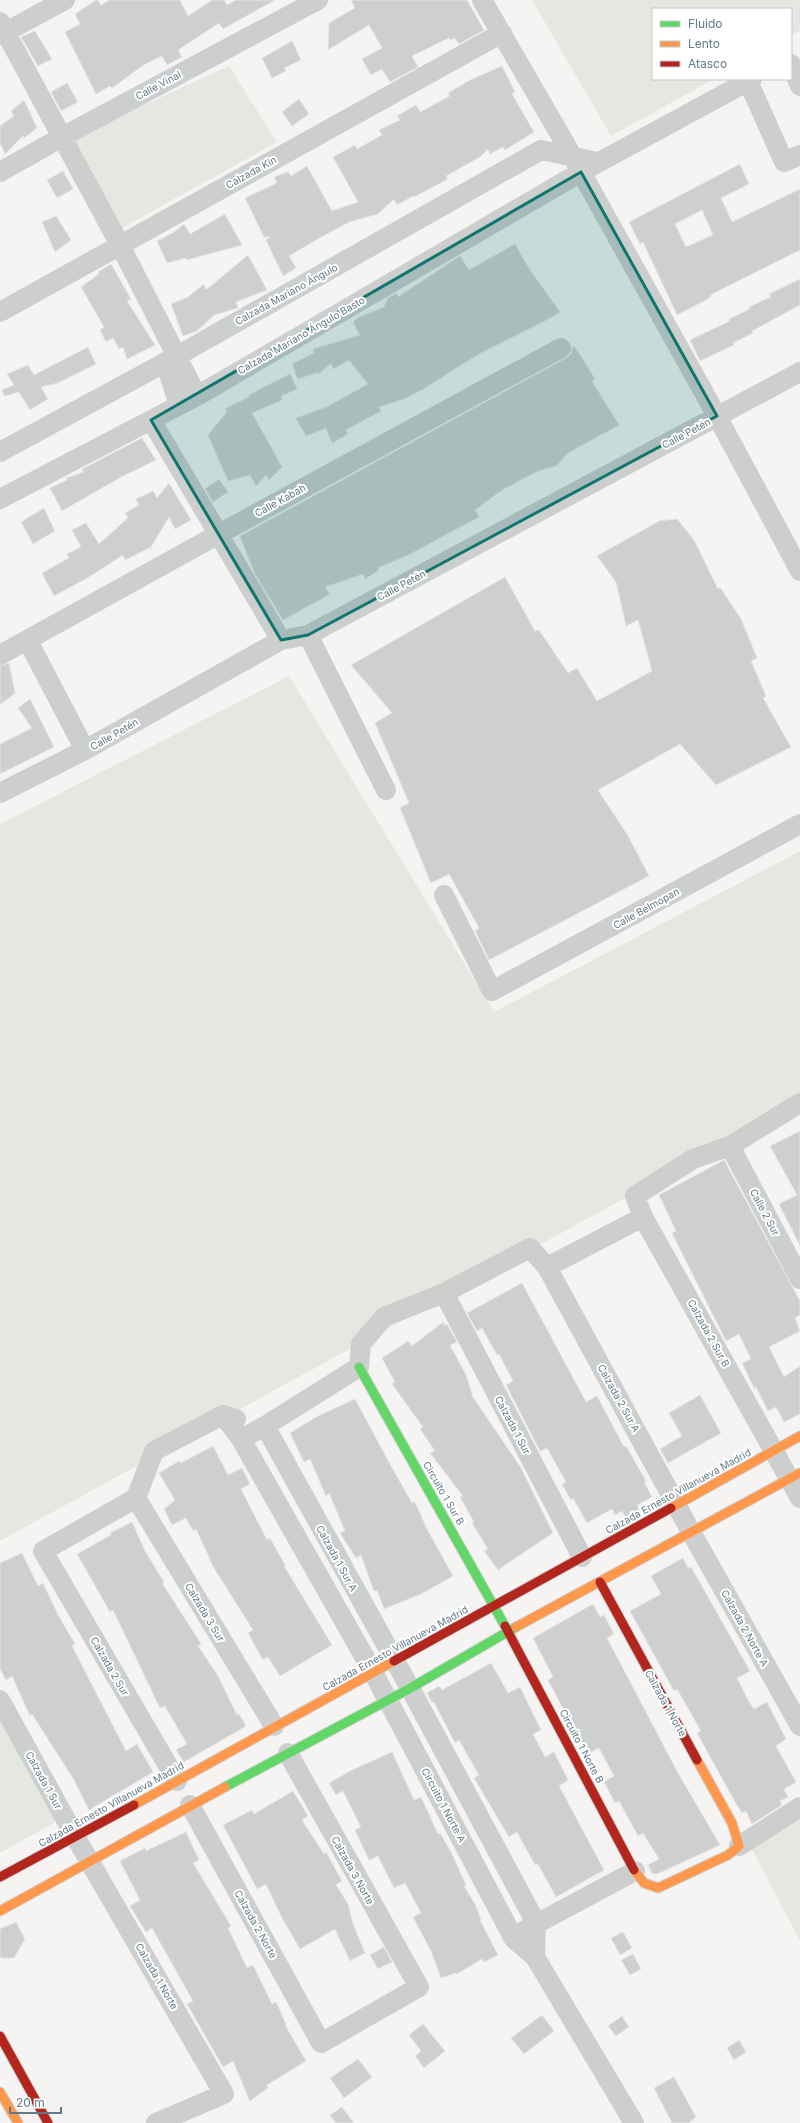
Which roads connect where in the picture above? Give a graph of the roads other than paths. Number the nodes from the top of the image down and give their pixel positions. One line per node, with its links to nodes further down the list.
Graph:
1 (65, 0): 4 (street)
2 (318, 0): 9 (street, Calle Vinal)
3 (482, 0): 5 (street)
4 (2, 30): 9 (street)
5 (502, 33): 11 (street); 13 (street, Calzada Kin)
6 (792, 66): 8 (street)
7 (750, 80): 10 (street); 11 (street, Calzada Mariano Ángulo Basto)
8 (800, 86)
9 (62, 136): 12 (street, Calle Vinal); 13 (street)
10 (800, 155)
11 (577, 165): 16 (street, Calzada Mariano Ángulo); 18 (street, Calzada Mariano Ángulo Basto); 20 (street)
12 (0, 172)
13 (120, 245): 14 (street, Calzada Kin); 16 (street)
14 (0, 312)
15 (561, 348): 24 (street, Calle Kabah)
16 (171, 359): 18 (street); 19 (street); 22 (street, Calzada Mariano Ángulo)
17 (800, 372): 20 (street, Calle Petén)
18 (197, 396): 19 (street, Calzada Mariano Ángulo Basto)
19 (179, 405): 21 (street, Calzada Mariano Ángulo Basto)
20 (717, 416): 25 (street); 26 (street, Calle Petén)
21 (151, 420): 23 (street, Calzada Mariano Ángulo Basto); 24 (street)
22 (0, 452)
23 (0, 500)
24 (219, 534): 27 (street, Calle Kabah); 28 (street)
25 (800, 571)
26 (308, 635): 28 (street, Calle Petén); 31 (street)
27 (28, 640): 29 (street, Calle Kabah); 30 (street)
28 (281, 640): 30 (street, Calle Petén)
29 (0, 656)
30 (86, 750): 32 (street, Calle Petén)
31 (386, 790)
32 (0, 793)
33 (800, 824): 34 (street, Calle Belmopan)
34 (444, 895)
35 (800, 1103): 36 (street)
36 (730, 1146): 37 (street, Calzada 2 Sur B); 39 (street, Calle 2 Sur)
37 (643, 1217): 38 (street); 46 (street, Calzada 2 Sur B)
38 (548, 1267): 40 (street, Calzada 2 Sur A); 50 (street, Calzada 2 Sur A)
39 (800, 1279)
40 (444, 1293): 41 (street); 52 (street, Calzada 1 Sur)
41 (359, 1367): 43 (street); 54 (street, Circuito 1 Sur B)
42 (223, 1415): 43 (street); 45 (street); 48 (street)
43 (265, 1426): 45 (street); 56 (street, Calzada 1 Sur A)
44 (800, 1436): 46 (street, Calzada Ernesto Villanueva Madrid)
45 (241, 1439): 57 (street)
46 (775, 1450): 47 (street, Calzada 2 Sur B); 50 (street, Calzada Ernesto Villanueva Madrid)
47 (795, 1475): 49 (street, Calzada 2 Sur B); 51 (street)
48 (136, 1498): 61 (street, Calzada 3 Sur); 64 (street, Calzada 2 Sur)
49 (800, 1498)
50 (677, 1504): 51 (street, Calzada 2 Sur A); 52 (street, Calzada Ernesto Villanueva Madrid)
51 (690, 1530): 53 (street); 62 (street, Calzada 2 Norte A)
52 (582, 1557): 54 (street, Calzada Ernesto Villanueva Madrid)
53 (600, 1582): 55 (street); 68 (street, Calzada 1 Norte)
54 (495, 1606): 55 (street, Circuito 1 Sur B); 56 (street, Calzada Ernesto Villanueva Madrid)
55 (509, 1631): 58 (street); 70 (street, Circuito 1 Norte B)
56 (394, 1661): 57 (street, Calzada Ernesto Villanueva Madrid); 58 (street, Calzada 1 Sur A)
57 (373, 1672): 60 (street, Circuito 1 Norte A); 61 (street, Calzada Ernesto Villanueva Madrid)
58 (410, 1688): 60 (street); 73 (street)
59 (0, 1700): 67 (street, Calzada 1 Sur)
60 (388, 1700): 63 (street); 74 (street, Circuito 1 Norte A)
61 (274, 1726): 64 (street, Calzada Ernesto Villanueva Madrid)
62 (800, 1726)
63 (288, 1753): 65 (street); 77 (street, Calzada 3 Norte)
64 (177, 1781): 67 (street, Calzada Ernesto Villanueva Madrid)
65 (190, 1805): 69 (street); 77 (street, Calzada 2 Norte)
66 (800, 1807): 68 (street)
67 (76, 1838): 69 (street, Calzada 1 Sur); 71 (street, Calzada Ernesto Villanueva Madrid)
68 (738, 1846): 70 (street, Circuito 1 Norte B)
69 (90, 1859): 72 (street); 81 (street, Calzada 1 Norte)
70 (635, 1871): 73 (street)
71 (0, 1877)
72 (0, 1911)
73 (536, 1923): 74 (street); 75 (street)
74 (514, 1939): 75 (street)
75 (535, 1957): 82 (street)
76 (0, 2036): 80 (street)
77 (320, 2043)
78 (3, 2093): 79 (street)
79 (18, 2123)
80 (48, 2123)
81 (156, 2123)
82 (634, 2123)

